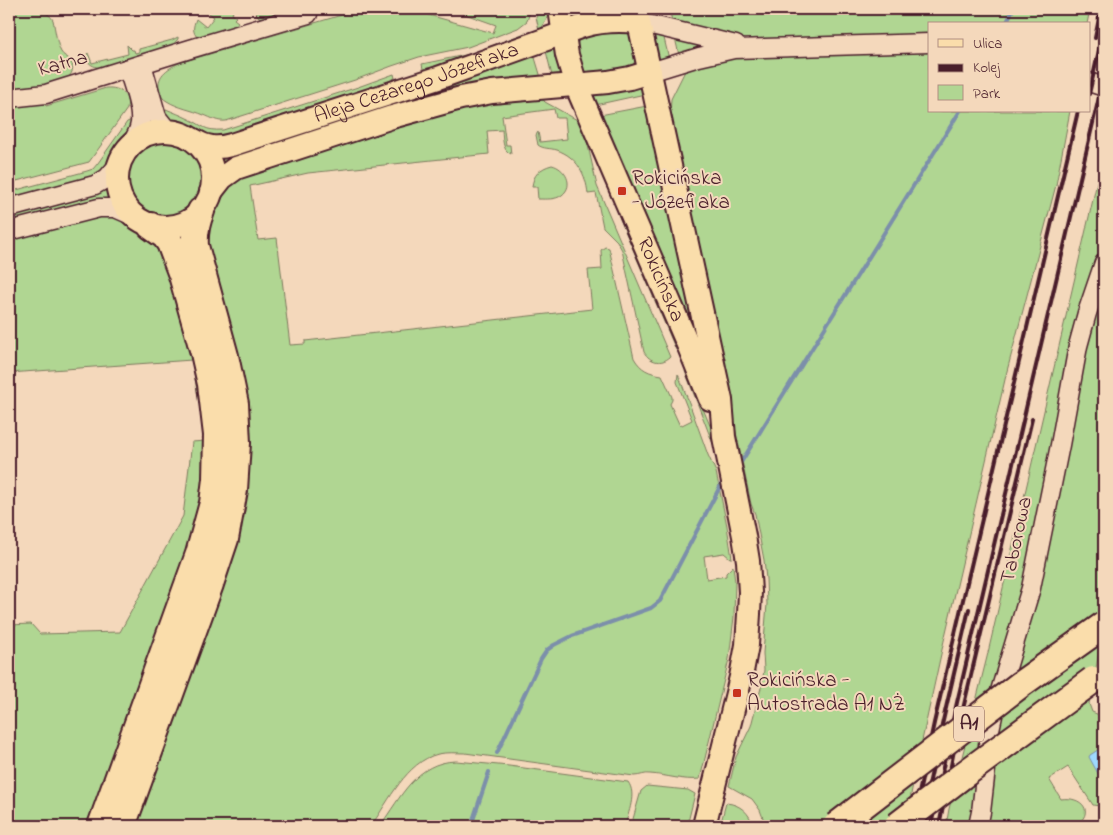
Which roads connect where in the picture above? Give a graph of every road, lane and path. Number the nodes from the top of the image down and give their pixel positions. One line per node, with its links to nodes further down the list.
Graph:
1 (560, 9): 4 (main road, Rokicińska)
2 (308, 14): 7 (street, Kątna)
3 (638, 15): 4 (main road, Aleja Cezarego Józefiaka); 6 (street); 8 (main road, Rokicińska)
4 (563, 32): 10 (main road, Rokicińska); 14 (main road, Aleja Cezarego Józefiaka)
5 (928, 43): 6 (street)
6 (759, 47): 8 (street)
7 (135, 66): 12 (street, Kątna); 13 (street); 15 (street)
8 (650, 72): 10 (main road, Aleja Cezarego Józefiaka); 22 (main road, Rokicińska)
9 (1090, 82): 11 (street)
10 (576, 85): 17 (main road, Aleja Cezarego Józefiaka); 22 (main road, Rokicińska)
11 (1104, 86)
12 (9, 98)
13 (172, 131): 14 (main road); 15 (main road)
14 (194, 140): 17 (main road)
15 (131, 144): 16 (main road)
16 (119, 164): 18 (street); 19 (main road)
17 (206, 202): 19 (main road); 26 (highway)
18 (9, 208)
19 (141, 220): 20 (street); 25 (highway)
20 (9, 232)
21 (1104, 263): 30 (street, Taborowa)
22 (724, 437): 27 (main road, Rokicińska)
23 (1104, 625): 28 (highway, A1, bridge)
24 (1099, 676): 29 (highway, A1, bridge)
25 (101, 826)
26 (122, 826)
27 (704, 826)
28 (836, 826)
29 (897, 826)
30 (978, 826)

